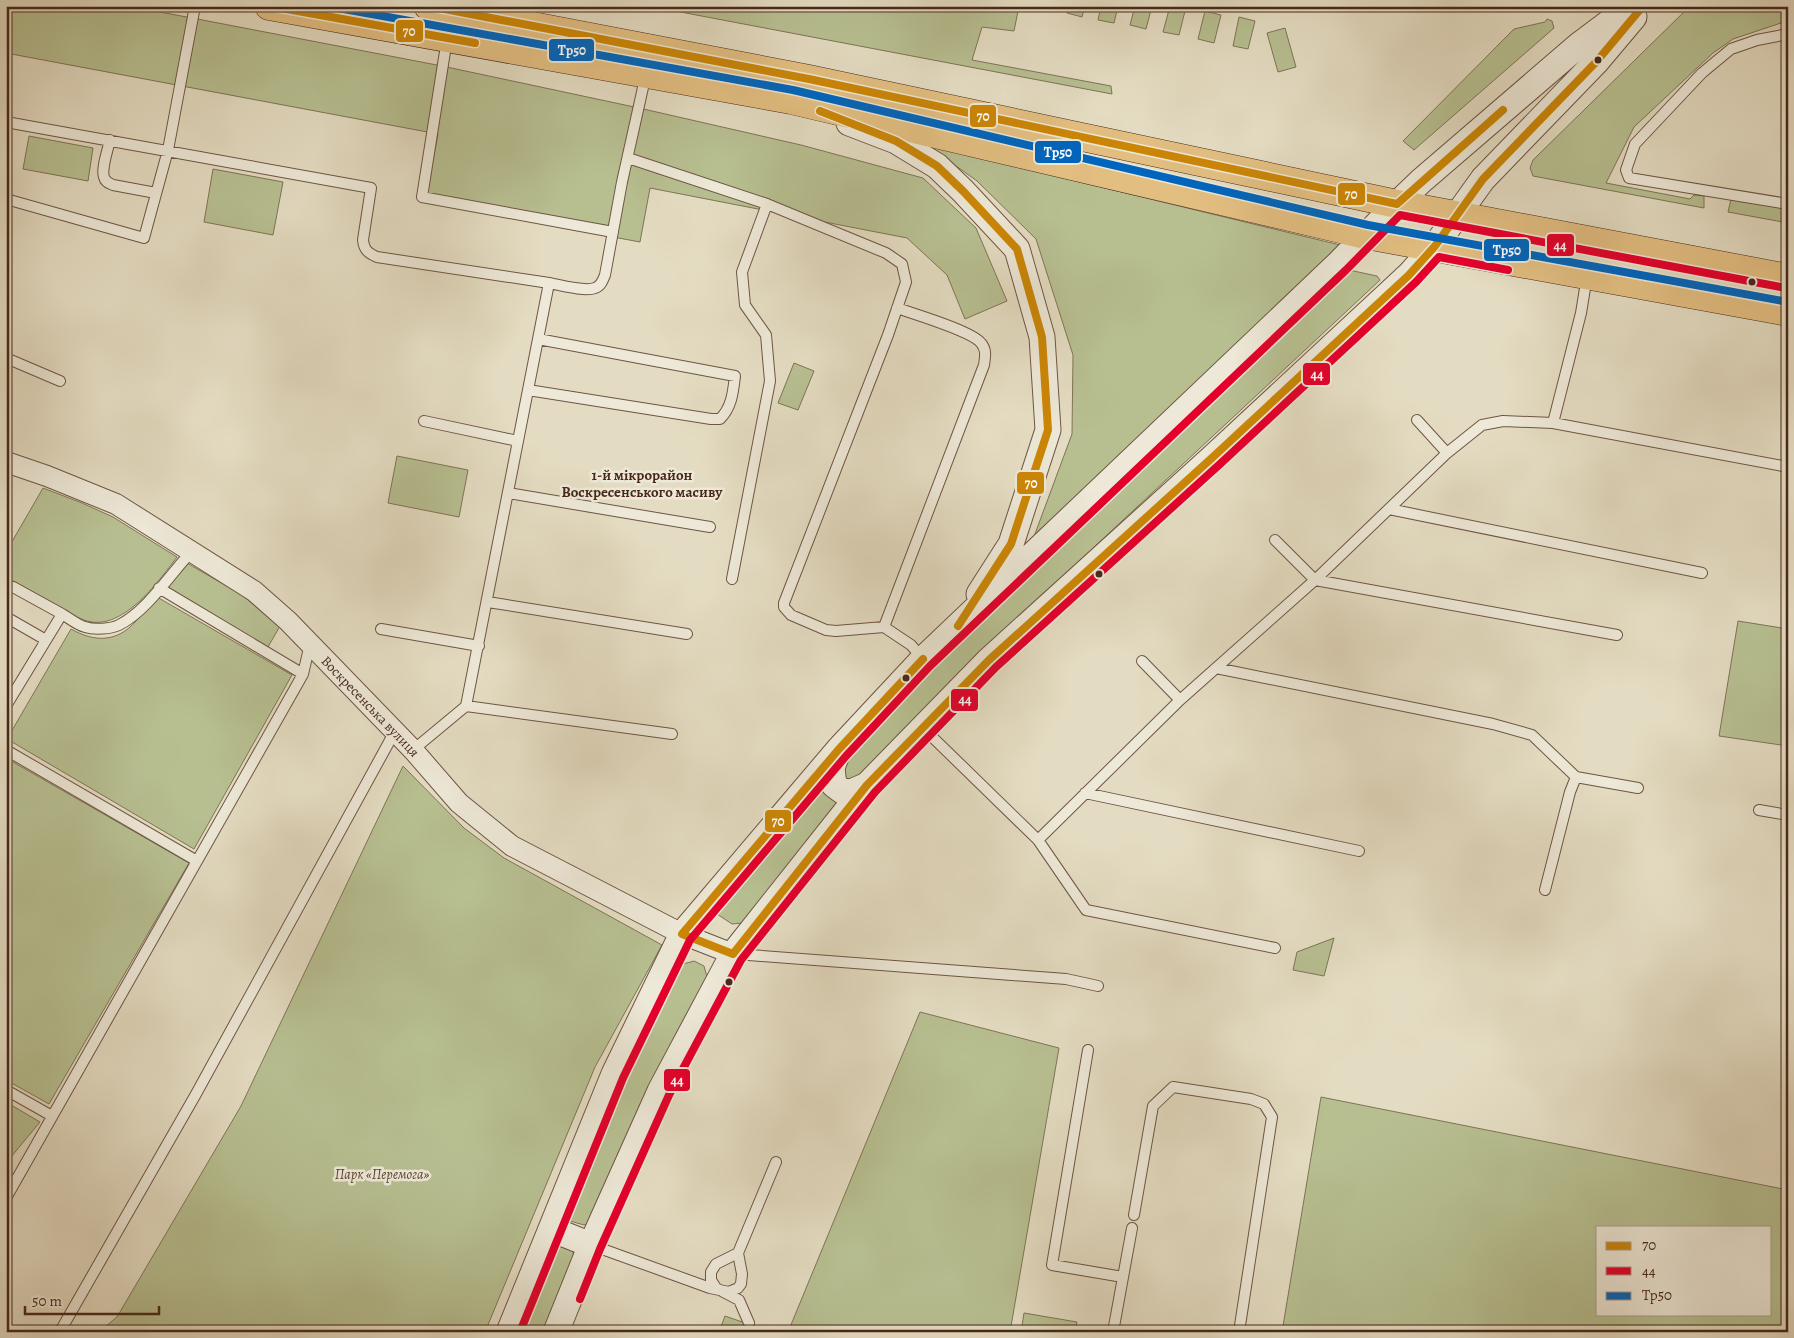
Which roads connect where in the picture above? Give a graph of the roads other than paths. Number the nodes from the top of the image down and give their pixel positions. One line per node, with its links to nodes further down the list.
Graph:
1 (195, 6): 12 (lane)
2 (270, 6): 7 (main road)
3 (428, 6): 17 (main road)
4 (1631, 6): 17 (street)
5 (1643, 6): 19 (street)
6 (1788, 34): 18 (lane)
7 (448, 38): 8 (main road); 20 (lane)
8 (646, 73): 9 (main road); 13 (lane)
9 (791, 100): 21 (main road); 52 (street)
10 (6, 122): 11 (lane)
11 (110, 140): 12 (lane); 14 (lane)
12 (168, 150): 14 (lane); 25 (lane)
13 (628, 158): 16 (lane); 20 (lane)
14 (156, 193): 15 (lane)
15 (6, 199)
16 (767, 204): 26 (lane); 45 (lane)
17 (1396, 204): 19 (main road); 21 (street)
18 (1788, 204)
19 (1457, 215): 22 (street); 24 (main road)
20 (614, 232): 25 (lane)
21 (1366, 235): 22 (main road); 52 (street)
22 (1434, 246): 23 (main road); 67 (street)
23 (1588, 275): 27 (main road); 34 (lane)
24 (1788, 278)
25 (549, 283): 28 (lane)
26 (897, 308): 53 (lane); 53 (lane)
27 (1788, 312)
28 (538, 339): 31 (lane); 31 (lane)
29 (6, 358): 30 (lane)
30 (60, 381)
31 (528, 390): 35 (lane)
32 (1417, 420): 36 (lane)
33 (424, 421): 35 (lane)
34 (1553, 423): 36 (lane); 38 (lane)
35 (518, 441): 39 (lane)
36 (1448, 453): 40 (lane)
37 (6, 462): 43 (street, Воскресенська вулиця)
38 (1788, 467)
39 (508, 493): 41 (lane); 49 (lane)
40 (1389, 509): 44 (lane); 46 (lane)
41 (710, 527)
42 (1274, 540): 46 (lane)
43 (192, 551): 48 (lane); 58 (street, Воскресенська вулиця)
44 (1702, 573)
45 (732, 579)
46 (1315, 580): 56 (lane); 62 (lane)
47 (13, 586): 50 (lane)
48 (159, 588): 50 (lane); 63 (lane)
49 (488, 602): 55 (lane); 59 (lane)
50 (62, 614): 57 (lane)
51 (6, 617): 57 (lane)
52 (958, 626): 60 (street)
53 (884, 627): 60 (lane)
54 (382, 630): 59 (lane)
55 (687, 634)
56 (1617, 635)
57 (46, 640): 65 (lane)
58 (310, 644): 63 (lane); 68 (street, Воскресенська вулиця)
59 (479, 646): 66 (lane)
60 (923, 660): 70 (street)
61 (1142, 660): 64 (lane)
62 (1216, 668): 64 (lane); 73 (lane)
63 (303, 674): 81 (lane)
64 (1180, 700): 76 (lane)
65 (6, 706)
66 (466, 706): 69 (lane); 72 (lane)
67 (923, 728): 74 (street); 79 (lane)
68 (394, 733): 72 (street, Воскресенська вулиця); 106 (lane)
69 (672, 734)
70 (839, 749): 74 (street); 83 (street)
71 (6, 750): 81 (lane)
72 (413, 750): 83 (street, Воскресенська вулиця)
73 (1576, 777): 75 (lane); 82 (lane)
74 (867, 785): 85 (street)
75 (1638, 788)
76 (1085, 793): 79 (lane); 80 (lane)
77 (1759, 810): 78 (lane)
78 (1788, 815)
79 (1038, 840): 84 (lane)
80 (1359, 851)
81 (197, 861): 89 (lane)
82 (1545, 890)
83 (682, 934): 85 (street, Воскресенська вулиця); 94 (street)
84 (1275, 948)
85 (733, 954): 86 (lane); 95 (street)
86 (1098, 986)
87 (1088, 1050): 99 (lane)
88 (6, 1090): 89 (lane)
89 (52, 1116): 91 (lane)
90 (776, 1162): 96 (lane)
91 (6, 1198)
92 (1134, 1215): 110 (lane)
93 (1132, 1228): 99 (lane)
94 (550, 1229): 95 (street); 107 (street)
95 (592, 1245): 101 (lane); 108 (street)
96 (738, 1253): 97 (lane); 98 (lane)
97 (724, 1260): 98 (lane); 100 (lane)
98 (741, 1269): 102 (lane)
99 (1123, 1277): 109 (lane)
100 (711, 1280): 101 (lane); 103 (lane)
101 (699, 1284): 103 (lane)
102 (738, 1288): 103 (lane); 104 (lane)
103 (720, 1291): 104 (lane)
104 (739, 1300): 105 (lane)
105 (752, 1328)
106 (58, 1332)
107 (509, 1332)
108 (556, 1332)
109 (1113, 1332)
110 (1239, 1332)

